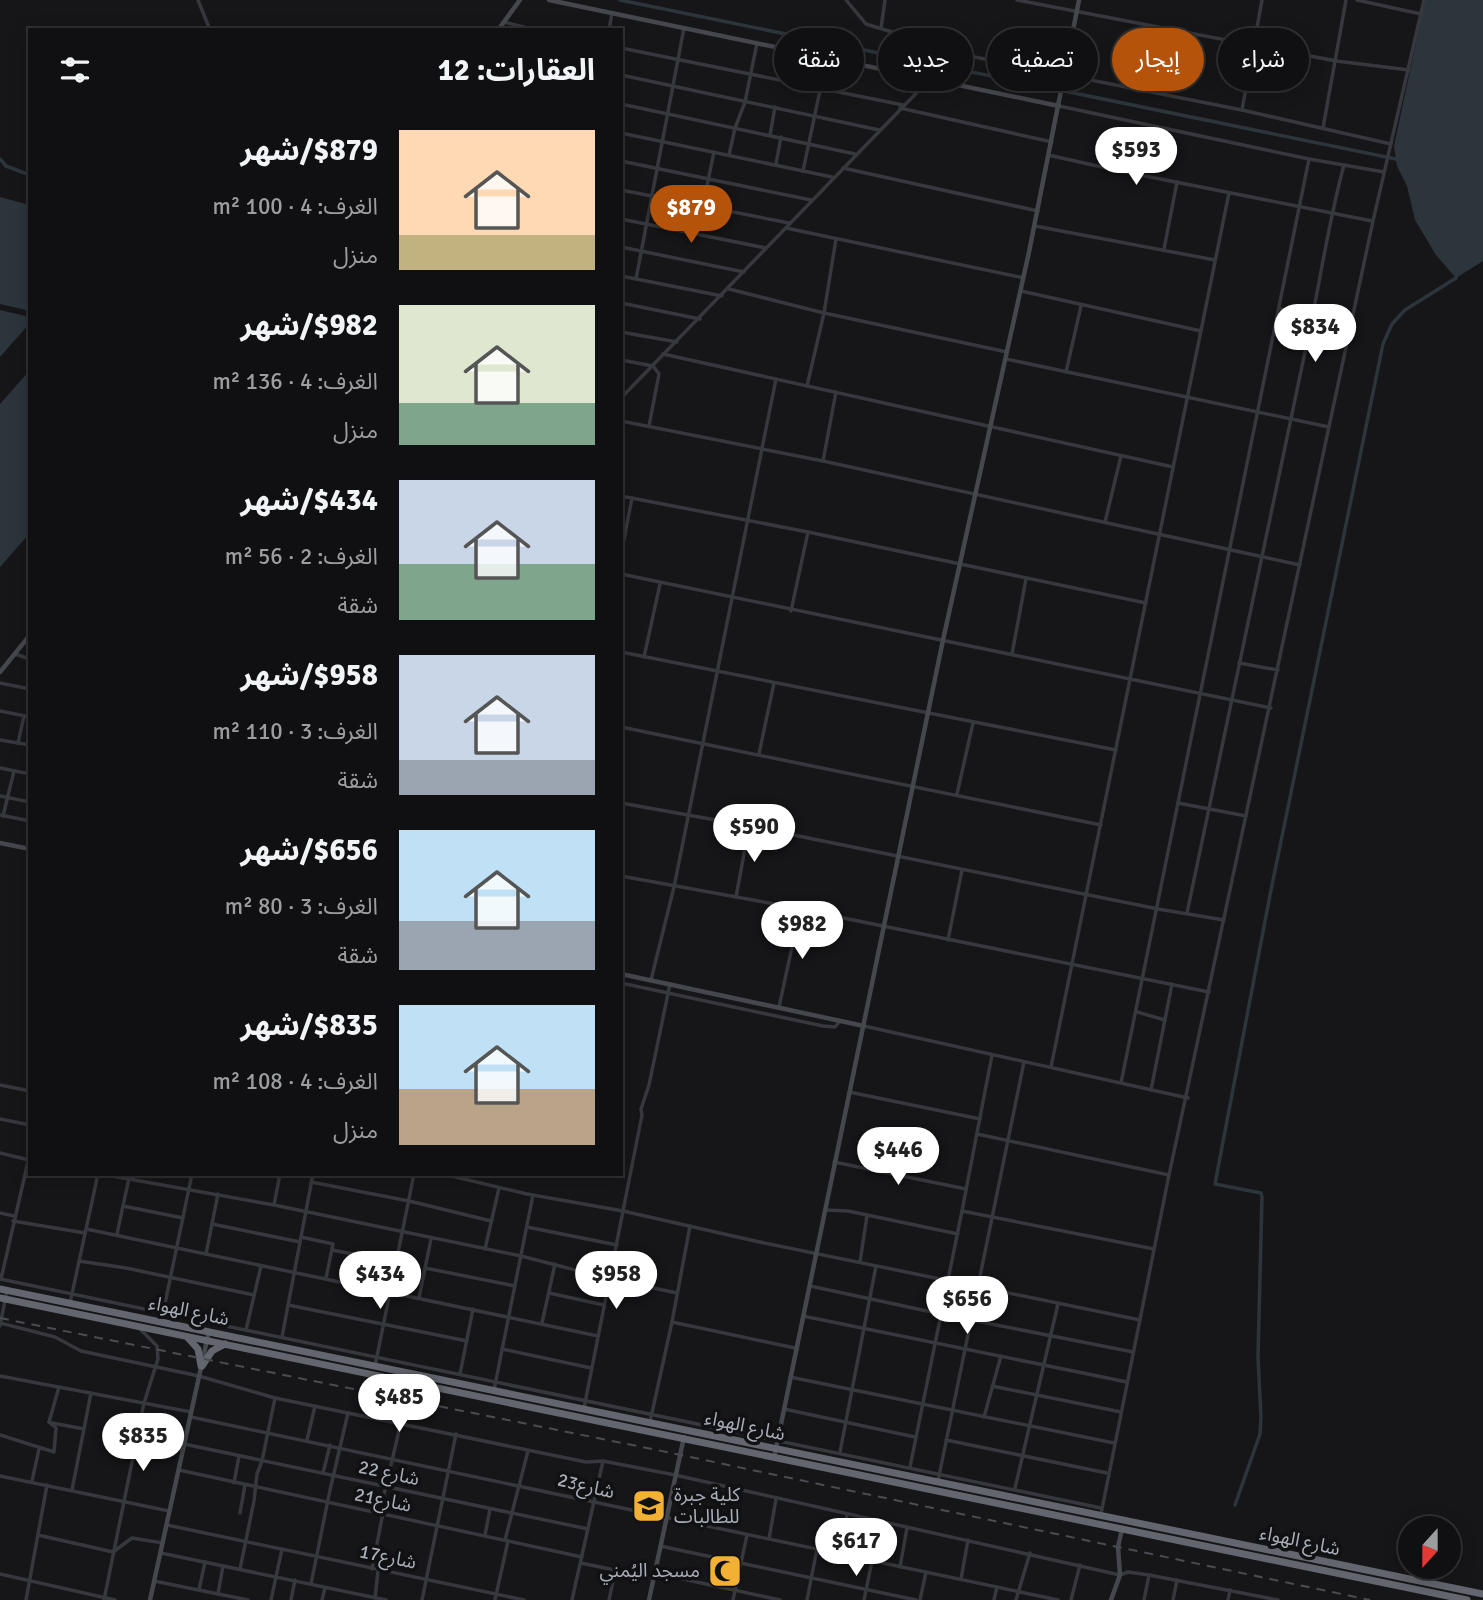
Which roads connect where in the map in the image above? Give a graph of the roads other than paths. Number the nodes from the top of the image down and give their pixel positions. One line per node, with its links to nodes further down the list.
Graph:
1 (198, 0): 16 (street)
2 (520, 0): 15 (street)
3 (549, 0): 12 (street)
4 (846, 0): 21 (street)
5 (885, 0): 21 (street)
6 (1017, 0): 13 (street)
7 (1079, 0): 13 (street)
8 (1262, 0): 23 (street)
9 (1346, 0): 30 (street)
10 (1357, 0): 14 (street)
11 (1424, 0): 14 (street)
12 (612, 13): 19 (street); 20 (street)
13 (1076, 13): 22 (street); 24 (street)
14 (1421, 14): 31 (street)
15 (504, 22): 17 (street); 18 (street)
16 (209, 28)
17 (500, 28)
18 (527, 28)
19 (609, 28)
20 (684, 28): 25 (street); 29 (street)
21 (881, 28)
22 (1073, 28)
23 (1258, 28)
24 (1218, 39)
25 (757, 43): 26 (street); 32 (street)
26 (774, 46)
27 (623, 48): 29 (street)
28 (1309, 56): 30 (street)
29 (677, 59): 32 (street); 36 (street)
30 (1336, 61): 31 (street); 52 (street)
31 (1409, 70): 60 (street)
32 (750, 74): 34 (street); 43 (street)
33 (623, 75): 36 (street)
34 (774, 79)
35 (1098, 81): 48 (street)
36 (673, 87): 43 (street); 49 (street)
37 (973, 87): 46 (street)
38 (820, 91): 50 (street)
39 (834, 91): 45 (street)
40 (918, 91): 45 (street)
41 (1061, 91): 46 (street)
42 (1246, 91): 48 (street)
43 (745, 102): 47 (street); 51 (street)
44 (623, 104): 49 (street)
45 (902, 106): 53 (street); 58 (street)
46 (1059, 106): 58 (street); 65 (street)
47 (775, 107): 50 (street); 55 (street)
48 (1242, 110): 52 (street)
49 (667, 114): 51 (street); 57 (street)
50 (816, 115): 53 (street); 59 (street)
51 (735, 128): 55 (street); 63 (street)
52 (1323, 128): 60 (street)
53 (879, 130): 62 (street)
54 (623, 133): 57 (street)
55 (770, 135): 56 (street)
56 (781, 137): 59 (street); 67 (street)
57 (662, 141): 61 (street); 70 (street)
58 (1052, 142): 64 (street)
59 (810, 144): 62 (street); 71 (street)
60 (1391, 144): 72 (street)
61 (715, 152): 63 (street); 74 (street)
62 (856, 154): 69 (street)
63 (729, 155): 67 (street)
64 (1048, 155): 75 (street); 82 (street)
65 (1309, 159): 68 (street); 81 (street)
66 (623, 161): 70 (street)
67 (776, 164): 71 (street)
68 (1344, 165): 72 (street); 83 (street)
69 (843, 168): 73 (street); 82 (street)
70 (656, 169): 74 (street); 78 (street)
71 (803, 171): 73 (street)
72 (1384, 172): 85 (street)
73 (833, 177): 79 (street)
74 (709, 178): 79 (street); 80 (street)
75 (1177, 182): 77 (street); 93 (street)
76 (623, 190): 78 (street)
77 (1229, 193): 81 (street); 95 (street)
78 (651, 197): 80 (street); 86 (street)
79 (811, 200): 87 (street)
80 (703, 206): 87 (street); 89 (street)
81 (1300, 207): 83 (street); 105 (street)
82 (1038, 211): 88 (street)
83 (1331, 212): 85 (street); 107 (street)
84 (623, 219): 86 (street)
85 (1373, 221): 109 (street)
86 (646, 224): 89 (street); 94 (street)
87 (787, 225): 90 (street); 92 (street)
88 (1035, 226): 93 (street); 98 (street)
89 (697, 234): 92 (street)
90 (836, 239): 98 (street); 106 (street)
91 (623, 247): 94 (street)
92 (766, 248): 96 (street)
93 (1164, 249): 95 (street)
94 (641, 251): 96 (street); 99 (street)
95 (1216, 260): 110 (street)
96 (744, 272): 100 (street)
97 (623, 276): 99 (street)
98 (1024, 278): 101 (street)
99 (636, 279): 102 (street)
100 (728, 289): 102 (street); 106 (street)
101 (1021, 291): 104 (street); 113 (street)
102 (722, 296): 108 (street)
103 (623, 303): 108 (street)
104 (1081, 305): 110 (street); 118 (street)
105 (1280, 309): 107 (street); 126 (street)
106 (824, 313): 113 (street); 120 (street)
107 (1314, 315): 109 (street); 127 (street)
108 (700, 319): 112 (street)
109 (1352, 322): 131 (street)
110 (1201, 331): 125 (street)
111 (623, 332): 112 (street)
112 (677, 342): 114 (street)
113 (1007, 352): 115 (street)
114 (663, 354): 117 (street); 119 (street)
115 (1005, 359): 118 (street); 130 (street)
116 (623, 360): 117 (street)
117 (653, 366): 122 (street); 129 (street)
118 (1066, 372): 125 (street)
119 (776, 379): 120 (street); 132 (street)
120 (807, 386): 123 (street)
121 (623, 388): 122 (street)
122 (629, 390): 124 (street)
123 (835, 393): 130 (street); 134 (street)
124 (623, 396)
125 (1188, 398): 126 (street); 135 (street)
126 (1257, 413): 127 (street); 144 (street)
127 (1291, 419): 131 (street); 145 (street)
128 (623, 421): 129 (street)
129 (649, 426): 132 (street)
130 (990, 427): 133 (street); 136 (street)
131 (1329, 427): 147 (street)
132 (762, 449): 134 (street); 139 (street)
133 (1121, 456): 135 (street); 140 (street)
134 (823, 461): 136 (street)
135 (1173, 467): 142 (street)
136 (976, 494): 140 (street); 146 (street)
137 (623, 496): 138 (street)
138 (632, 498): 139 (street); 143 (street)
139 (747, 520): 141 (street); 151 (street)
140 (1105, 522): 142 (street)
141 (808, 532): 146 (street); 153 (street)
142 (1160, 534): 144 (street); 152 (street)
143 (623, 545)
144 (1230, 550): 145 (street); 169 (street)
145 (1260, 556): 147 (street); 161 (street)
146 (961, 565): 149 (street); 155 (street)
147 (1300, 565): 162 (street)
148 (623, 575): 150 (street)
149 (1026, 579): 152 (street); 158 (street)
150 (660, 583): 151 (street); 159 (street)
151 (733, 598): 153 (street); 164 (street)
152 (1146, 603): 165 (street)
153 (791, 611): 155 (street)
154 (28, 638): 157 (street)
155 (943, 640): 158 (street); 173 (street)
156 (623, 652): 159 (street)
157 (15, 654): 160 (street); 163 (street)
158 (1012, 654): 165 (street)
159 (644, 657): 164 (street)
160 (28, 658)
161 (1238, 663): 162 (street); 170 (street)
162 (1278, 670): 171 (street)
163 (0, 672)
164 (718, 672): 167 (street); 179 (street)
165 (1130, 678): 169 (street); 181 (street)
166 (0, 683): 168 (street)
167 (774, 683): 173 (street); 182 (street)
168 (28, 689)
169 (1200, 693): 170 (street); 192 (street)
170 (1231, 699): 171 (street); 193 (street)
171 (1270, 708): 196 (street)
172 (0, 711): 174 (street)
173 (928, 714): 175 (street); 186 (street)
174 (27, 717): 178 (street)
175 (973, 723): 181 (street); 187 (street)
176 (623, 727): 179 (street)
177 (0, 740): 178 (street)
178 (18, 743): 180 (street)
179 (702, 743): 182 (street); 195 (street)
180 (28, 745)
181 (1116, 750): 198 (street)
182 (759, 754): 186 (street)
183 (0, 768): 184 (street)
184 (14, 771): 185 (street); 189 (street)
185 (28, 774)
186 (914, 785): 187 (street); 202 (street)
187 (957, 794): 198 (street)
188 (0, 796): 189 (street)
189 (8, 798): 190 (street); 194 (street)
190 (28, 802)
191 (623, 803): 195 (street)
192 (1178, 803): 193 (street); 209 (street)
193 (1209, 808): 196 (street); 210 (street)
194 (2, 816): 197 (street)
195 (687, 816): 199 (street); 205 (street)
196 (1246, 816): 211 (street)
197 (28, 821)
198 (1101, 825): 206 (street)
199 (749, 826): 202 (street); 207 (street)
200 (0, 842): 201 (street)
201 (28, 849)
202 (899, 857): 203 (street); 212 (street)
203 (962, 870): 206 (street); 213 (street)
204 (623, 876): 205 (street)
205 (674, 887): 207 (street); 217 (street)
206 (1086, 895): 209 (street); 214 (street)
207 (736, 897): 208 (street)
208 (800, 909): 212 (street); 223 (street)
209 (1158, 909): 210 (street); 216 (street)
210 (1187, 914): 211 (street)
211 (1224, 920): 222 (street)
212 (884, 927): 213 (street); 227 (street)
213 (948, 941): 214 (street)
214 (1072, 966): 216 (street); 230 (street)
215 (623, 974): 217 (street)
216 (1143, 978): 220 (street); 224 (street)
217 (651, 980): 219 (street)
218 (623, 984): 221 (street)
219 (670, 984): 221 (street); 223 (street)
220 (1172, 984): 222 (street); 225 (street)
221 (668, 992): 226 (street); 265 (street)
222 (1209, 992): 236 (street)
223 (779, 1007): 226 (street)
224 (1136, 1012): 225 (street); 231 (street)
225 (1165, 1020): 233 (street)
226 (840, 1021): 227 (street)
227 (864, 1026): 228 (street); 235 (street)
228 (992, 1055): 229 (street); 238 (street)
229 (1024, 1062): 230 (street); 241 (street)
230 (1051, 1068): 231 (street)
231 (1121, 1083): 233 (street)
232 (0, 1085): 234 (street)
233 (1151, 1090): 236 (street)
234 (28, 1091)
235 (849, 1092): 238 (street); 244 (street)
236 (1188, 1097): 246 (street)
237 (0, 1119): 239 (street)
238 (981, 1119): 240 (street)
239 (28, 1125)
240 (977, 1135): 241 (street); 258 (street)
241 (1007, 1141): 246 (street); 270 (street)
242 (0, 1153): 243 (street)
243 (28, 1160)
244 (834, 1162): 258 (street); 264 (street)
245 (28, 1164): 271 (street)
246 (1170, 1175): 288 (street)
247 (99, 1176): 277 (street)
248 (114, 1176): 254 (street)
249 (192, 1176): 257 (street)
250 (280, 1176): 262 (street)
251 (313, 1176): 255 (street)
252 (414, 1176): 261 (street)
253 (451, 1176): 256 (street)
254 (129, 1178): 257 (street); 263 (street)
255 (312, 1182): 261 (street); 267 (street)
256 (499, 1188): 260 (street); 273 (street)
257 (189, 1189): 259 (street); 272 (street)
258 (967, 1189): 266 (street)
259 (218, 1195): 262 (street); 274 (street)
260 (533, 1195): 265 (street); 276 (street)
261 (409, 1201): 273 (street); 278 (street)
262 (274, 1205): 267 (street)
263 (123, 1206): 272 (street); 279 (street)
264 (824, 1210): 269 (street); 290 (street)
265 (623, 1211): 275 (street); 284 (street)
266 (962, 1211): 270 (street); 280 (street)
267 (306, 1212): 278 (street); 282 (street)
268 (0, 1213): 271 (street)
269 (867, 1215): 280 (street); 295 (street)
270 (992, 1217): 288 (street); 308 (street)
271 (14, 1218): 277 (street); 285 (street)
272 (183, 1218): 286 (street)
273 (491, 1221): 287 (street)
274 (212, 1224): 282 (street); 291 (street)
275 (690, 1226): 290 (street); 312 (street)
276 (527, 1227): 284 (street); 292 (street)
277 (85, 1231): 279 (street); 293 (street)
278 (402, 1233): 281 (street); 294 (street)
279 (117, 1234): 286 (street)
280 (957, 1234): 305 (street)
281 (431, 1239): 287 (street); 299 (street)
282 (300, 1240): 289 (street); 300 (street)
283 (0, 1244): 285 (street)
284 (618, 1245): 304 (street)
285 (8, 1246): 302 (street)
286 (177, 1247): 291 (street); 301 (street)
287 (485, 1249): 292 (street)
288 (1154, 1249): 328 (street)
289 (332, 1250): 294 (street); 303 (street)
290 (815, 1253): 295 (street); 307 (street)
291 (206, 1254): 297 (street)
292 (521, 1256): 296 (street); 306 (street)
293 (79, 1261): 301 (street); 313 (street)
294 (396, 1262): 310 (street)
295 (860, 1262): 298 (street)
296 (555, 1264): 304 (street); 311 (street)
297 (261, 1266): 300 (street); 314 (street)
298 (876, 1266): 305 (street); 317 (street)
299 (425, 1268): 306 (street); 315 (street)
300 (295, 1272): 303 (street); 320 (street)
301 (170, 1277): 314 (street); 323 (street)
302 (0, 1279): 313 (street)
303 (326, 1279): 310 (street)
304 (610, 1279): 312 (street); 321 (street)
305 (948, 1281): 308 (street); 324 (street)
306 (515, 1286): 325 (street)
307 (808, 1286): 317 (street); 326 (street)
308 (977, 1287): 319 (street); 327 (street)
309 (4, 1289): 316 (street); 318 (highway, شارع الهواء)
310 (389, 1291): 315 (street); 333 (street)
311 (549, 1293): 321 (street); 330 (street)
312 (677, 1293): 329 (street)
313 (72, 1294): 318 (street); 323 (street)
314 (254, 1295): 334 (street)
315 (419, 1298): 322 (street)
316 (3, 1299): 331 (street); 332 (highway, شارع الهواء)
317 (869, 1299): 324 (street); 335 (street)
318 (70, 1303): 336 (highway, شارع الهواء)
319 (1058, 1304): 328 (street); 339 (street)
320 (288, 1305): 333 (street); 340 (street)
321 (604, 1306): 338 (street)
322 (473, 1309): 325 (street); 342 (street)
323 (163, 1313): 334 (street)
324 (941, 1314): 343 (street)
325 (508, 1316): 330 (street); 347 (street)
326 (802, 1316): 335 (street); 345 (street)
327 (971, 1320): 339 (street); 346 (street)
328 (1140, 1320): 348 (street)
329 (672, 1322): 345 (street); 377 (street)
330 (542, 1323): 338 (street)
331 (0, 1324): 352 (street)
332 (133, 1324): 337 (highway, شارع الهواء); 352 (street)
333 (382, 1324): 342 (street); 350 (street)
334 (246, 1330): 340 (street)
335 (863, 1330): 343 (street); 364 (street)
336 (209, 1331): 341 (street); 350 (highway, شارع الهواء)
337 (185, 1336): 341 (highway, شارع الهواء); 353 (highway)
338 (598, 1336): 354 (street)
339 (1051, 1336): 348 (street); 351 (street)
340 (282, 1337): 350 (street)
341 (207, 1340): 344 (highway, شارع الهواء); 353 (street)
342 (467, 1341): 355 (street)
343 (935, 1342): 346 (street); 370 (street)
344 (225, 1344): 353 (highway); 392 (highway, شارع الهواء)
345 (795, 1348): 358 (street)
346 (965, 1348): 349 (street); 373 (street)
347 (502, 1349): 354 (street); 359 (street)
348 (1133, 1353): 360 (street)
349 (1000, 1356): 351 (street); 361 (street)
350 (376, 1361): 355 (street); 363 (highway, شارع الهواء)
351 (1044, 1365): 360 (street); 366 (street)
352 (155, 1366): 357 (street); 368 (street)
353 (201, 1366): 357 (street)
354 (591, 1368): 369 (street)
355 (460, 1374): 359 (street)
356 (0, 1376): 362 (street, شارع23)
357 (199, 1376): 367 (street); 376 (street)
358 (789, 1377): 364 (street); 372 (street)
359 (495, 1381): 363 (street); 369 (street)
360 (1127, 1382): 374 (street)
361 (992, 1386): 366 (street); 378 (street)
362 (59, 1387): 365 (street, شارع23); 379 (street)
363 (494, 1390): 369 (highway, شارع الهواء)
364 (852, 1390): 370 (street); 382 (street)
365 (91, 1393): 368 (street, شارع23); 384 (street)
366 (1037, 1395): 374 (street); 383 (street)
367 (275, 1398): 371 (street); 386 (street)
368 (144, 1403): 376 (street, شارع23); 390 (street)
369 (584, 1404): 377 (street); 381 (highway, شارع الهواء)
370 (922, 1404): 373 (street); 389 (street)
371 (314, 1406): 375 (street); 391 (street)
372 (783, 1409): 382 (street); 395 (street)
373 (952, 1410): 378 (street); 393 (street)
374 (1121, 1412): 394 (street)
375 (348, 1413): 380 (street); 398 (street)
376 (190, 1414): 386 (street, شارع23); 397 (street)
377 (653, 1414): 381 (street); 395 (street)
378 (984, 1417): 383 (street)
379 (49, 1422): 384 (street); 399 (street)
380 (401, 1422): 387 (street); 405 (street)
381 (650, 1422): 385 (highway, شارع الهواء)
382 (846, 1422): 389 (street); 401 (street)
383 (1030, 1426): 394 (street); 402 (street)
384 (84, 1429): 426 (street)
385 (686, 1430): 392 (street); 395 (highway, شارع الهواء)
386 (268, 1433): 391 (street, شارع23); 406 (street)
387 (456, 1434): 400 (street); 410 (street)
388 (0, 1436): 399 (street)
389 (915, 1437): 408 (street)
390 (136, 1440): 397 (street, شارع 22); 429 (street)
391 (307, 1440): 396 (street, شارع23)
392 (683, 1440): 404 (highway, شارع الهواء); 415 (street)
393 (946, 1440): 402 (street); 412 (street)
394 (1114, 1443): 413 (street)
395 (776, 1444): 401 (street); 404 (street); 419 (highway, شارع الهواء)
396 (330, 1445): 398 (street, شارع23); 411 (street)
397 (184, 1447): 403 (street, شارع 22); 409 (street)
398 (341, 1447): 405 (street, شارع23); 414 (street)
399 (39, 1449): 417 (street)
400 (528, 1451): 407 (street); 422 (street)
401 (840, 1452): 408 (street)
402 (1023, 1455): 413 (street); 425 (street)
403 (239, 1456): 406 (street, شارع 22); 418 (street)
404 (774, 1458): 444 (highway, شارع الهواء)
405 (394, 1459): 410 (street, شارع23); 423 (street)
406 (262, 1461): 411 (street, شارع 22); 424 (street)
407 (603, 1461): 415 (street); 430 (street)
408 (910, 1467): 412 (street)
409 (179, 1470): 418 (street, شارع21); 433 (street)
410 (448, 1471): 422 (street, شارع23); 427 (street)
411 (323, 1473): 414 (street, شارع 22)
412 (939, 1473): 419 (street); 425 (street)
413 (1107, 1473): 434 (street)
414 (333, 1475): 423 (street, شارع 22); 431 (street)
415 (676, 1475): 428 (street); 439 (street)
416 (0, 1476): 417 (street)
417 (32, 1481): 420 (street)
418 (234, 1483): 421 (street, شارع21)
419 (937, 1483): 434 (highway, شارع الهواء)
420 (47, 1485): 426 (street); 445 (street)
421 (245, 1485): 424 (street, شارع21); 435 (street)
422 (520, 1485): 430 (street, شارع23); 437 (street)
423 (387, 1487): 427 (street, شارع 22); 436 (street)
424 (256, 1488): 431 (street, شارع21); 451 (street)
425 (1015, 1488): 434 (street)
426 (72, 1490): 429 (street)
427 (443, 1498): 432 (street, شارع 22); 441 (street)
428 (776, 1499): 438 (street); 448 (street)
429 (125, 1502): 433 (street); 456 (street)
430 (593, 1502): 439 (street, شارع23); 443 (street)
431 (327, 1503): 436 (street, شارع21); 460 (street)
432 (490, 1508): 437 (street, شارع 22); 446 (street)
433 (170, 1512): 440 (street)
434 (1101, 1512): 499 (highway, شارع الهواء)
435 (240, 1513)
436 (381, 1513): 441 (street, شارع21); 471 (street)
437 (512, 1514): 443 (street, شارع 22); 449 (street)
438 (847, 1515): 442 (street); 459 (street)
439 (666, 1517): 447 (street, شارع23); 453 (street)
440 (167, 1525): 451 (street, شارع17); 452 (street)
441 (436, 1526): 446 (street, شارع21); 480 (street)
442 (907, 1528): 450 (street); 469 (street)
443 (588, 1529): 461 (street)
444 (1122, 1529): 476 (street); 532 (highway, شارع الهواء)
445 (37, 1535): 456 (street); 483 (street)
446 (485, 1535): 449 (street, شارع21)
447 (747, 1535): 448 (street, شارع23); 466 (street)
448 (769, 1539): 455 (street, شارع23)
449 (506, 1540): 461 (street, شارع21); 498 (street)
450 (968, 1540): 458 (street); 482 (street)
451 (245, 1542): 454 (street, شارع17); 470 (street)
452 (163, 1543): 456 (street); 457 (street)
453 (660, 1546): 462 (street); 478 (street)
454 (282, 1549): 460 (street, شارع17); 479 (street)
455 (817, 1549): 459 (street, شارع23); 481 (street)
456 (113, 1552): 501 (street)
457 (160, 1553): 464 (street); 486 (street)
458 (1030, 1553): 467 (street); 495 (street)
459 (840, 1554): 463 (street, شارع23)
460 (317, 1556): 471 (street, شارع17); 487 (street)
461 (582, 1557): 465 (street)
462 (717, 1558): 466 (street); 488 (street)
463 (872, 1561): 469 (street, شارع23); 493 (street)
464 (205, 1562): 468 (street); 491 (street)
465 (580, 1563): 473 (street); 514 (street)
466 (742, 1563): 481 (street); 492 (street)
467 (1080, 1565): 476 (street); 525 (street)
468 (223, 1566): 470 (street); 497 (street)
469 (900, 1567): 474 (street, شارع23)
470 (240, 1569): 479 (street)
471 (372, 1569): 472 (street, شارع17)
472 (379, 1570): 480 (street, شارع17); 502 (street)
473 (615, 1571): 478 (street); 515 (street)
474 (926, 1573): 482 (street, شارع23); 521 (street)
475 (0, 1574): 483 (street)
476 (1120, 1575): 477 (street); 526 (street)
477 (1149, 1575): 485 (street); 527 (street)
478 (654, 1576): 488 (street); 516 (street)
479 (276, 1577): 484 (street); 507 (street)
480 (426, 1579): 498 (street, شارع17); 511 (street)
481 (812, 1579): 493 (street); 519 (street)
482 (961, 1579): 490 (street, شارع23)
483 (30, 1580): 501 (street); 503 (street)
484 (295, 1580): 487 (street); 508 (street)
485 (1177, 1580): 494 (street); 528 (street)
486 (154, 1581): 491 (street); 505 (street)
487 (311, 1584): 489 (street)
488 (711, 1585): 492 (street)
489 (325, 1587): 502 (street); 509 (street)
490 (997, 1587): 495 (street, شارع23); 522 (street)
491 (199, 1590): 497 (street)
492 (736, 1590): 517 (street); 518 (street)
493 (866, 1590): 520 (street); 521 (street)
494 (1230, 1590): 496 (street); 529 (street)
495 (1017, 1591): 523 (street); 524 (street, شارع23)
496 (1239, 1592): 530 (street); 531 (street)
497 (218, 1594): 500 (street)
498 (496, 1594): 512 (street); 513 (street, شارع17)
499 (1483, 1594)
500 (232, 1598): 506 (street)
501 (104, 1599): 504 (street)
502 (374, 1599): 510 (street)
503 (26, 1600)
504 (115, 1600)
505 (150, 1600)
506 (248, 1600)
507 (271, 1600)
508 (291, 1600)
509 (322, 1600)
510 (386, 1600)
511 (422, 1600)
512 (495, 1600)
513 (524, 1600)
514 (572, 1600)
515 (609, 1600)
516 (649, 1600)
517 (733, 1600)
518 (780, 1600)
519 (807, 1600)
520 (864, 1600)
521 (918, 1600)
522 (994, 1600)
523 (1016, 1600)
524 (1058, 1600)
525 (1071, 1600)
526 (1111, 1600)
527 (1144, 1600)
528 (1173, 1600)
529 (1228, 1600)
530 (1243, 1600)
531 (1278, 1600)
532 (1467, 1600)

